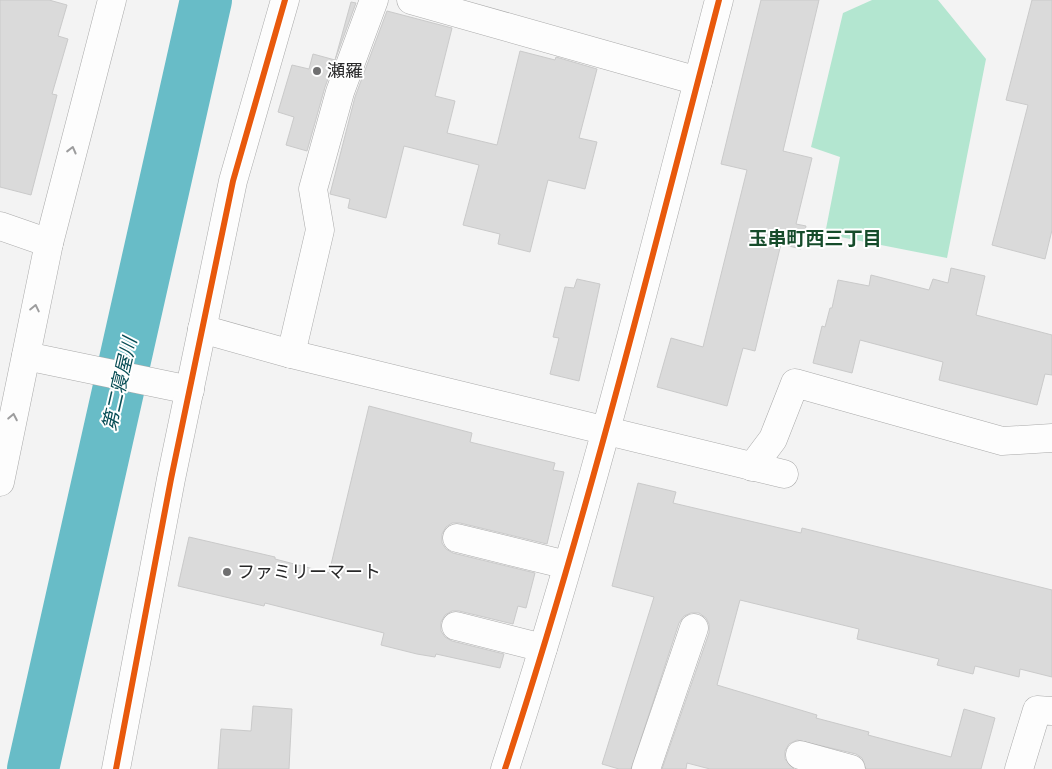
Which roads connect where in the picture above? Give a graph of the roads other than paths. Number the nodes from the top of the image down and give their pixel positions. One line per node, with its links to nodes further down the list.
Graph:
1 (112, 0): 8 (street, one-way to 1)
2 (284, 0): 9 (street)
3 (374, 0): 10 (street)
4 (411, 0): 6 (street)
5 (719, 0): 6 (street)
6 (698, 81): 13 (street)
7 (0, 226): 8 (street)
8 (49, 243): 11 (street, one-way to 8)
9 (202, 329): 10 (street); 12 (street)
10 (291, 354): 13 (street)
11 (26, 356): 12 (street); 17 (street, one-way to 11)
12 (190, 390): 25 (street)
13 (606, 429): 15 (street); 19 (street)
14 (1052, 438): 15 (street)
15 (752, 467): 16 (street)
16 (784, 474)
17 (0, 482)
18 (457, 538): 19 (street)
19 (567, 565): 22 (street)
20 (456, 626): 22 (street)
21 (694, 628): 27 (street)
22 (543, 648): 26 (street)
23 (1052, 711): 29 (street)
24 (800, 755): 28 (street)
25 (116, 769)
26 (505, 769)
27 (646, 769)
28 (851, 769)
29 (1019, 769)

